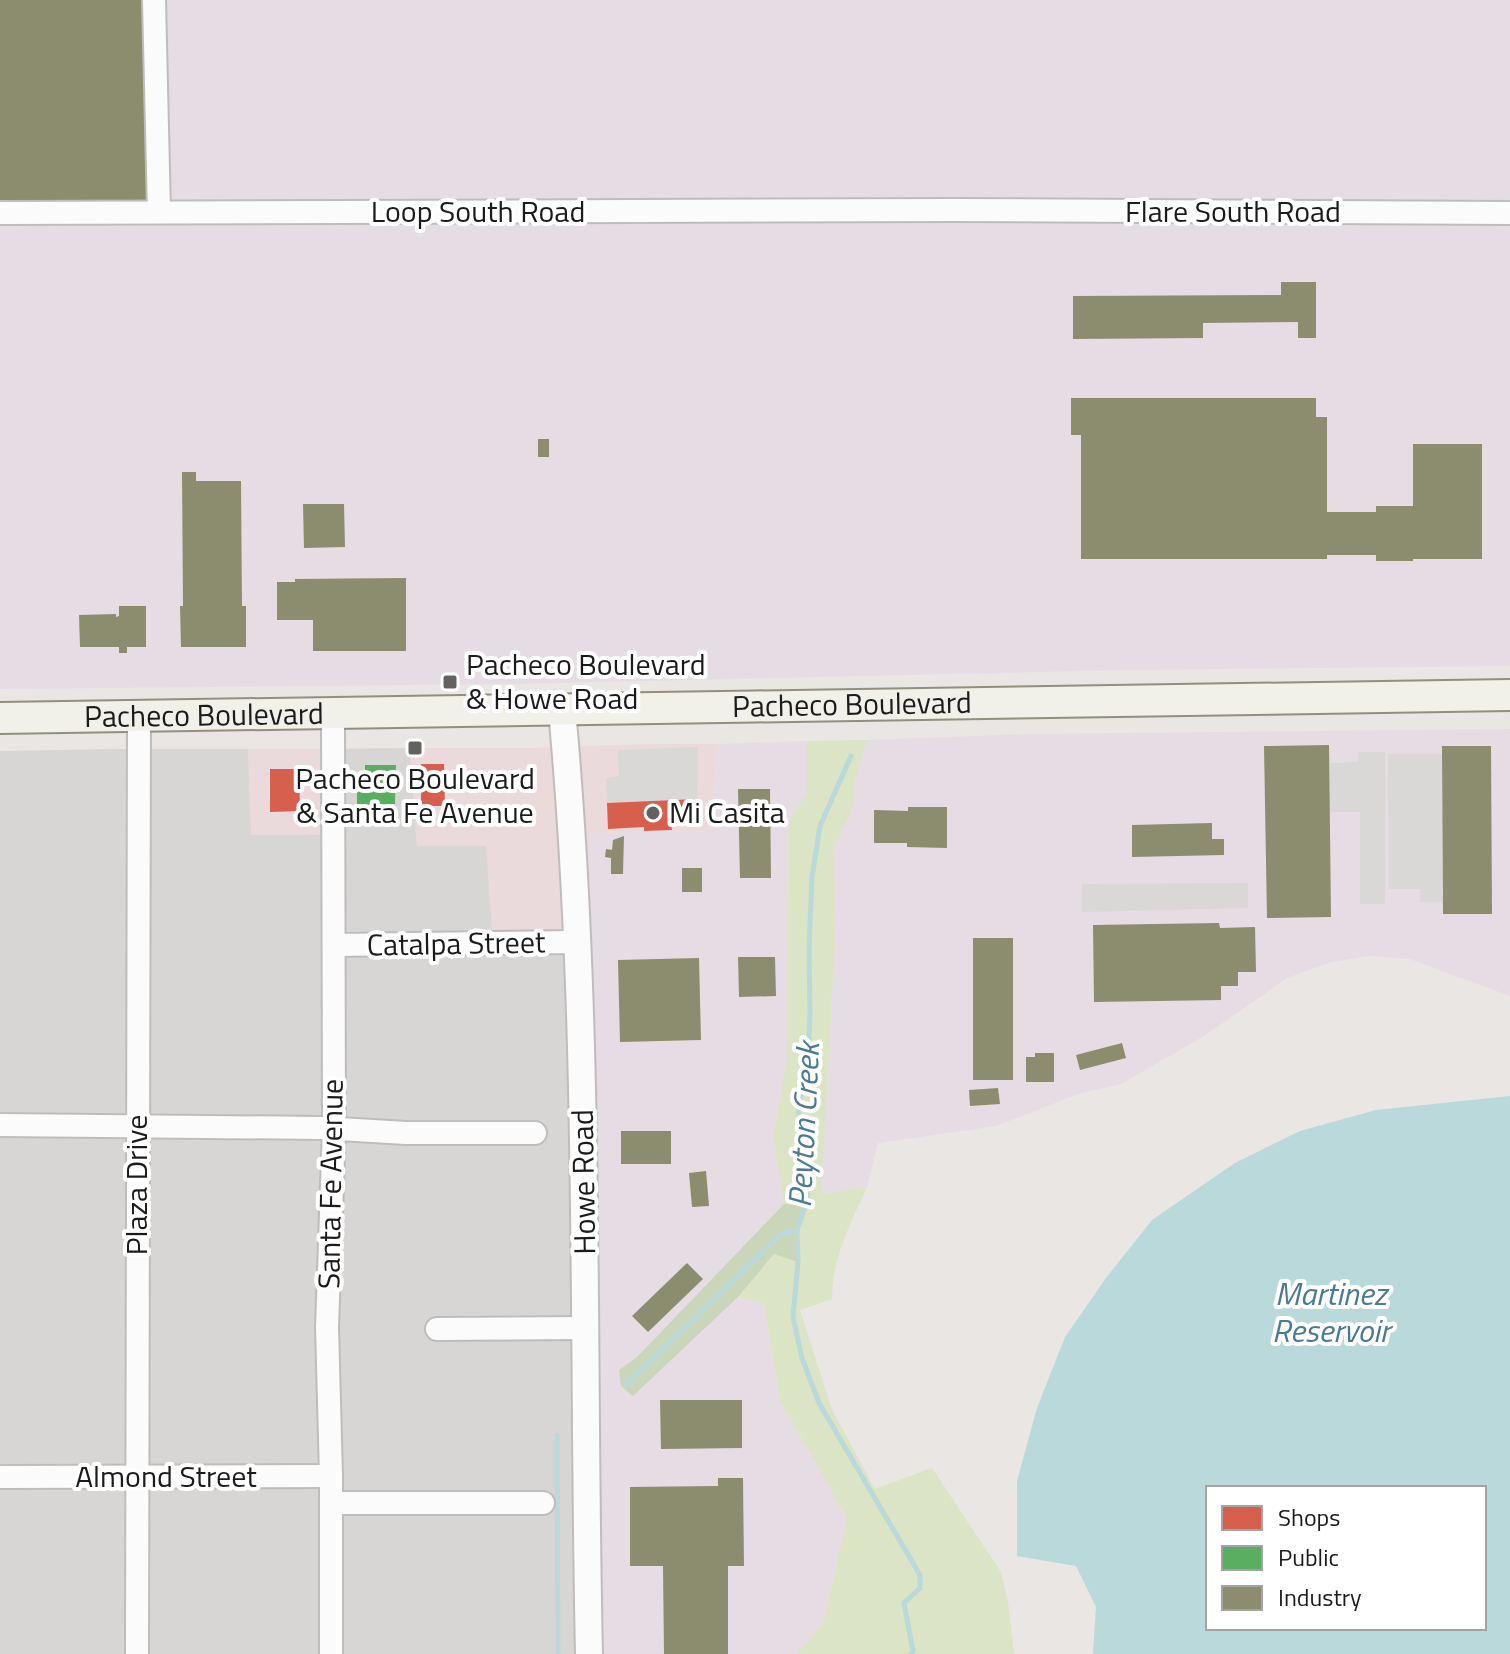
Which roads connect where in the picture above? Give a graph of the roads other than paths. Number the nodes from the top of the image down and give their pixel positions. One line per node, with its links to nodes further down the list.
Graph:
1 (154, 0): 3 (street)
2 (955, 210): 3 (street, Loop South Road); 5 (street, Flare South Road)
3 (159, 212): 4 (street, Loop South Road)
4 (0, 213)
5 (1510, 213)
6 (1510, 695): 7 (main road, Pacheco Boulevard)
7 (562, 710): 8 (main road, Pacheco Boulevard); 11 (street, Howe Road)
8 (333, 715): 9 (main road, Pacheco Boulevard); 12 (street, Santa Fe Avenue)
9 (139, 716): 10 (main road, Pacheco Boulevard); 14 (street, Plaza Drive)
10 (0, 718)
11 (578, 942): 12 (street, Catalpa Street); 17 (street, Howe Road)
12 (334, 945): 15 (street, Santa Fe Avenue)
13 (0, 1125): 14 (street)
14 (137, 1126): 15 (street); 21 (street, Plaza Drive)
15 (334, 1128): 16 (street); 19 (street, Santa Fe Avenue)
16 (535, 1133)
17 (586, 1328): 18 (street); 26 (street, Howe Road)
18 (437, 1329)
19 (331, 1476): 21 (street, Almond Street); 22 (street, Santa Fe Avenue)
20 (0, 1477): 21 (street, Almond Street)
21 (136, 1477): 24 (street, Plaza Drive)
22 (331, 1503): 23 (street); 25 (street, Santa Fe Avenue)
23 (543, 1503)
24 (137, 1654)
25 (331, 1654)
26 (589, 1654)

